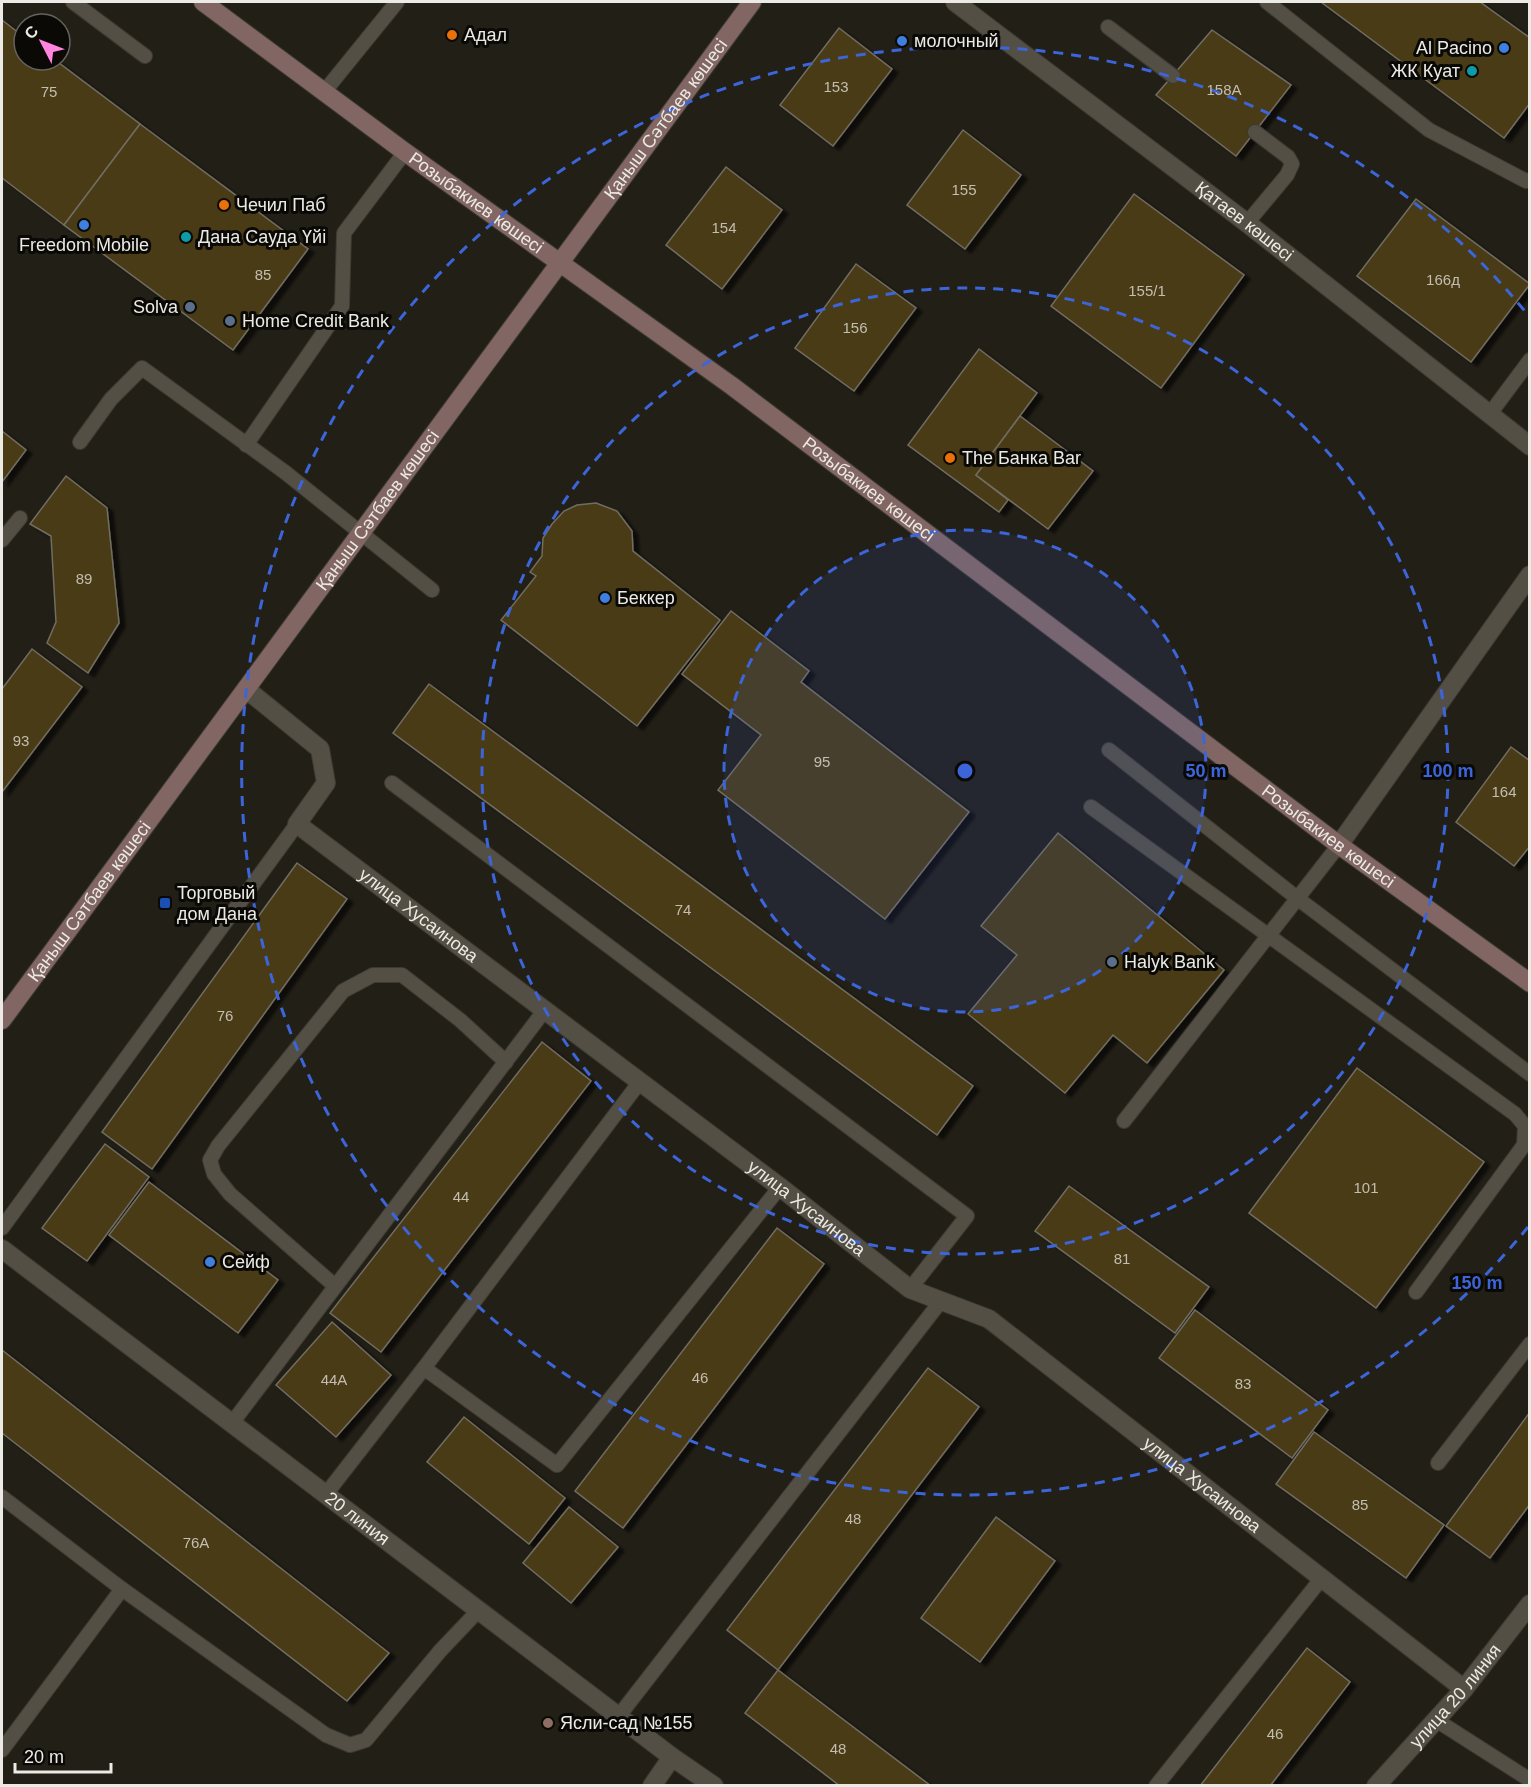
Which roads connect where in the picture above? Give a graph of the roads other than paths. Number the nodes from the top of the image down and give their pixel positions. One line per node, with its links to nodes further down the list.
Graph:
1 (73, 2): 8 (lane)
2 (203, 2): 10 (main road, Розыбакиев көшесі)
3 (397, 2): 10 (lane)
4 (752, 2): 15 (main road, Қаныш Сәтбаев көшесі)
5 (955, 2): 14 (street, Қатаев көшесі)
6 (1268, 2): 13 (lane)
7 (1108, 27): 9 (lane)
8 (145, 56)
9 (1173, 76)
10 (324, 92): 12 (main road, Розыбакиев көшесі)
11 (1255, 132): 14 (lane)
12 (405, 152): 15 (main road, Розыбакиев көшесі); 19 (lane)
13 (1530, 180)
14 (1247, 224): 17 (street, Қатаев көшесі)
15 (562, 262): 22 (main road, Қаныш Сәтбаев көшесі); 31 (main road, Розыбакиев көшесі)
16 (1530, 360): 17 (lane)
17 (1489, 415): 20 (street, Қатаев көшесі)
18 (80, 442): 19 (lane)
19 (246, 445): 22 (lane)
20 (1530, 446)
21 (20, 518): 23 (lane)
22 (361, 533): 25 (lane); 26 (main road, Қаныш Сәтбаев көшесі)
23 (2, 540)
24 (1530, 574): 31 (street)
25 (432, 590)
26 (246, 689): 30 (street); 36 (main road, Қаныш Сәтбаев көшесі)
27 (1109, 750): 32 (lane)
28 (392, 783): 45 (lane)
29 (1092, 807): 33 (lane)
30 (297, 824): 35 (street, улица Хусаинова); 42 (lane)
31 (1339, 845): 32 (lane); 34 (main road, Розыбакиев көшесі)
32 (1297, 898): 33 (lane); 38 (lane)
33 (1268, 935): 40 (lane); 46 (lane)
34 (1530, 983)
35 (544, 1011): 37 (lane); 39 (street, улица Хусаинова)
36 (2, 1020)
37 (506, 1062): 44 (lane); 44 (lane)
38 (1530, 1074)
39 (639, 1083): 41 (street, улица Хусаинова); 49 (lane)
40 (1124, 1121)
41 (780, 1187): 45 (street, улица Хусаинова); 49 (lane)
42 (2, 1228)
43 (2, 1249): 50 (street, 20 линия)
44 (335, 1286): 50 (lane)
45 (910, 1289): 47 (street, улица Хусаинова)
46 (1416, 1292)
47 (941, 1301): 54 (street, улица Хусаинова); 59 (lane)
48 (1530, 1344): 51 (lane)
49 (424, 1368): 52 (lane)
50 (232, 1423): 52 (street, 20 линия)
51 (1438, 1463)
52 (326, 1494): 57 (street, 20 линия)
53 (2, 1497): 55 (lane)
54 (1322, 1578): 58 (street, улица Хусаинова); 66 (lane)
55 (122, 1589): 57 (lane); 61 (lane)
56 (1530, 1604): 58 (street, улица 20 линия)
57 (478, 1611): 59 (street, 20 линия)
58 (1464, 1689): 60 (street, улица 20 линия)
59 (618, 1717): 62 (street, 20 линия)
60 (1436, 1720): 63 (lane); 67 (street, улица 20 линия)
61 (2, 1750)
62 (672, 1758): 64 (street); 65 (street, 20 линия)
63 (1530, 1780)
64 (652, 1785)
65 (714, 1785)
66 (1156, 1785)
67 (1376, 1785)

